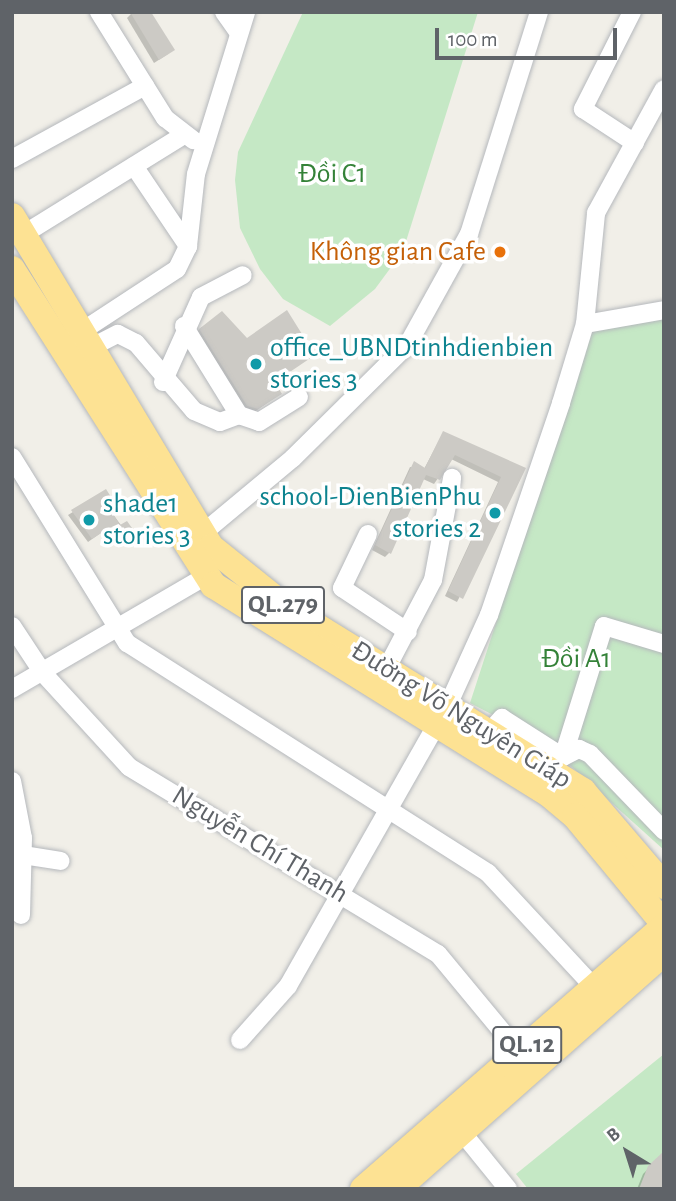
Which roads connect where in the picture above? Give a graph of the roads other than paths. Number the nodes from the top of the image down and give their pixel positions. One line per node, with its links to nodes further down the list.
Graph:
1 (99, 12): 7 (street)
2 (224, 12): 6 (street)
3 (246, 12): 6 (street)
4 (539, 12): 28 (street)
5 (632, 12): 10 (street)
6 (238, 32): 11 (street)
7 (145, 86): 9 (street); 12 (street)
8 (664, 89): 10 (street)
9 (182, 136): 11 (street); 13 (street)
10 (635, 144): 19 (street)
11 (204, 145): 15 (street)
12 (12, 159)
13 (134, 166): 14 (street); 15 (street)
14 (16, 231): 21 (highway, Đường Võ Nguyên Giáp / QL.279)
15 (188, 246): 21 (street)
16 (12, 269): 21 (highway, Đường Võ Nguyên Giáp / QL.279)
17 (243, 275): 20 (street)
18 (664, 310): 19 (street)
19 (585, 324): 38 (street)
20 (184, 326): 22 (street); 24 (street)
21 (79, 341): 22 (street); 25 (highway, Đường Võ Nguyên Giáp / QL.279)
22 (163, 382): 24 (street)
23 (299, 397): 24 (street)
24 (239, 415)
25 (126, 428): 28 (highway, Đường Võ Nguyên Giáp / QL.279); 30 (highway, Đường Võ Nguyên Giáp / QL.279)
26 (12, 457): 32 (street)
27 (452, 478): 33 (street)
28 (203, 533): 36 (highway, Đường Võ Nguyên Giáp / QL.279)
29 (368, 534): 33 (street)
30 (206, 576): 32 (street); 36 (highway, Đường Võ Nguyên Giáp / QL.279)
31 (12, 626): 35 (street, Nguyễn Chí Thanh)
32 (118, 629): 35 (street); 42 (street)
33 (408, 632): 36 (street)
34 (664, 644): 40 (street)
35 (43, 673): 37 (street); 47 (street, Nguyễn Chí Thanh)
36 (382, 677): 38 (highway, Đường Võ Nguyên Giáp / QL.279)
37 (12, 689)
38 (443, 713): 39 (highway, Đường Võ Nguyên Giáp / QL.279); 42 (street); 49 (highway, Đường Võ Nguyên Giáp / QL.279)
39 (492, 729): 40 (street); 46 (highway, Đường Võ Nguyên Giáp / QL.279)
40 (564, 757): 43 (street)
41 (12, 781): 44 (street)
42 (387, 808): 47 (street); 51 (street)
43 (664, 831)
44 (23, 855): 45 (street); 48 (street)
45 (61, 861)
46 (664, 886)
47 (338, 890): 52 (street); 53 (street, Nguyễn Chí Thanh)
48 (21, 915)
49 (664, 925): 51 (highway, QL.12)
50 (664, 953): 54 (highway, QL.12)
51 (594, 987): 53 (highway, QL.12)
52 (240, 1040)
53 (519, 1052): 54 (highway); 55 (highway); 57 (highway, QL.12)
54 (547, 1055): 55 (highway, QL.12)
55 (518, 1080): 56 (highway, QL.12)
56 (461, 1131): 57 (highway, QL.12); 59 (street)
57 (399, 1177): 58 (highway, QL.12)
58 (363, 1189)
59 (508, 1189)

